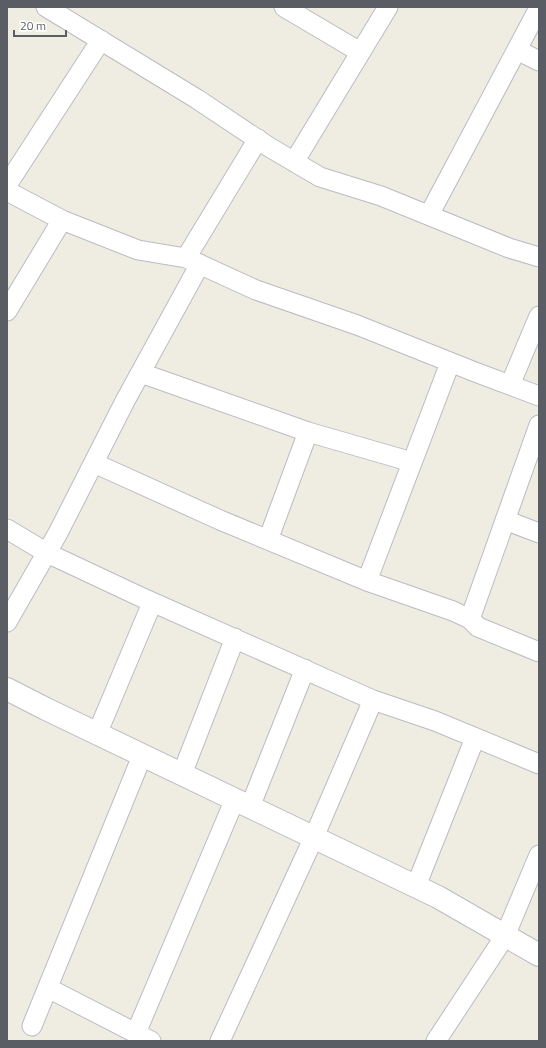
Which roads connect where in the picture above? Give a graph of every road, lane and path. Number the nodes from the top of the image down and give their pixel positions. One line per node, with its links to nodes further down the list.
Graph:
1 (46, 7): 5 (street)
2 (284, 7): 7 (street)
3 (388, 7): 7 (street)
4 (539, 8): 6 (street)
5 (101, 40): 9 (street); 11 (street)
6 (517, 50): 8 (street); 13 (street)
7 (360, 52): 10 (street)
8 (539, 61)
9 (258, 139): 10 (street); 16 (street)
10 (294, 162): 13 (street)
11 (7, 185)
12 (7, 192): 14 (street)
13 (429, 215): 15 (street)
14 (62, 220): 16 (street); 17 (street)
15 (539, 257)
16 (193, 261): 19 (street); 20 (street)
17 (7, 311)
18 (539, 316): 21 (street)
19 (450, 362): 21 (street); 25 (street)
20 (141, 373): 24 (street); 26 (street)
21 (510, 386): 22 (street)
22 (539, 396)
23 (539, 425): 27 (street)
24 (308, 432): 25 (street); 30 (street)
25 (412, 462): 32 (street)
26 (94, 463): 30 (street); 31 (street)
27 (505, 520): 29 (street); 34 (street)
28 (7, 529): 31 (street)
29 (539, 533)
30 (268, 540): 32 (street)
31 (46, 553): 33 (street); 35 (street)
32 (367, 582): 34 (street)
33 (152, 603): 36 (street); 41 (street)
34 (470, 618): 37 (street)
35 (7, 622)
36 (235, 638): 38 (street); 45 (street)
37 (539, 652)
38 (305, 669): 40 (street); 46 (street)
39 (7, 689): 41 (street)
40 (373, 700): 42 (street); 47 (street)
41 (97, 734): 43 (street)
42 (475, 738): 44 (street); 49 (street)
43 (142, 756): 45 (street); 52 (street)
44 (539, 764)
45 (182, 774): 46 (street)
46 (242, 803): 47 (street); 54 (street)
47 (314, 837): 49 (street); 55 (street)
48 (539, 855): 50 (street)
49 (416, 886): 50 (street)
50 (505, 936): 51 (street); 56 (street)
51 (539, 955)
52 (48, 988): 53 (street); 54 (street)
53 (32, 1026)
54 (144, 1037)
55 (220, 1041)
56 (436, 1041)

